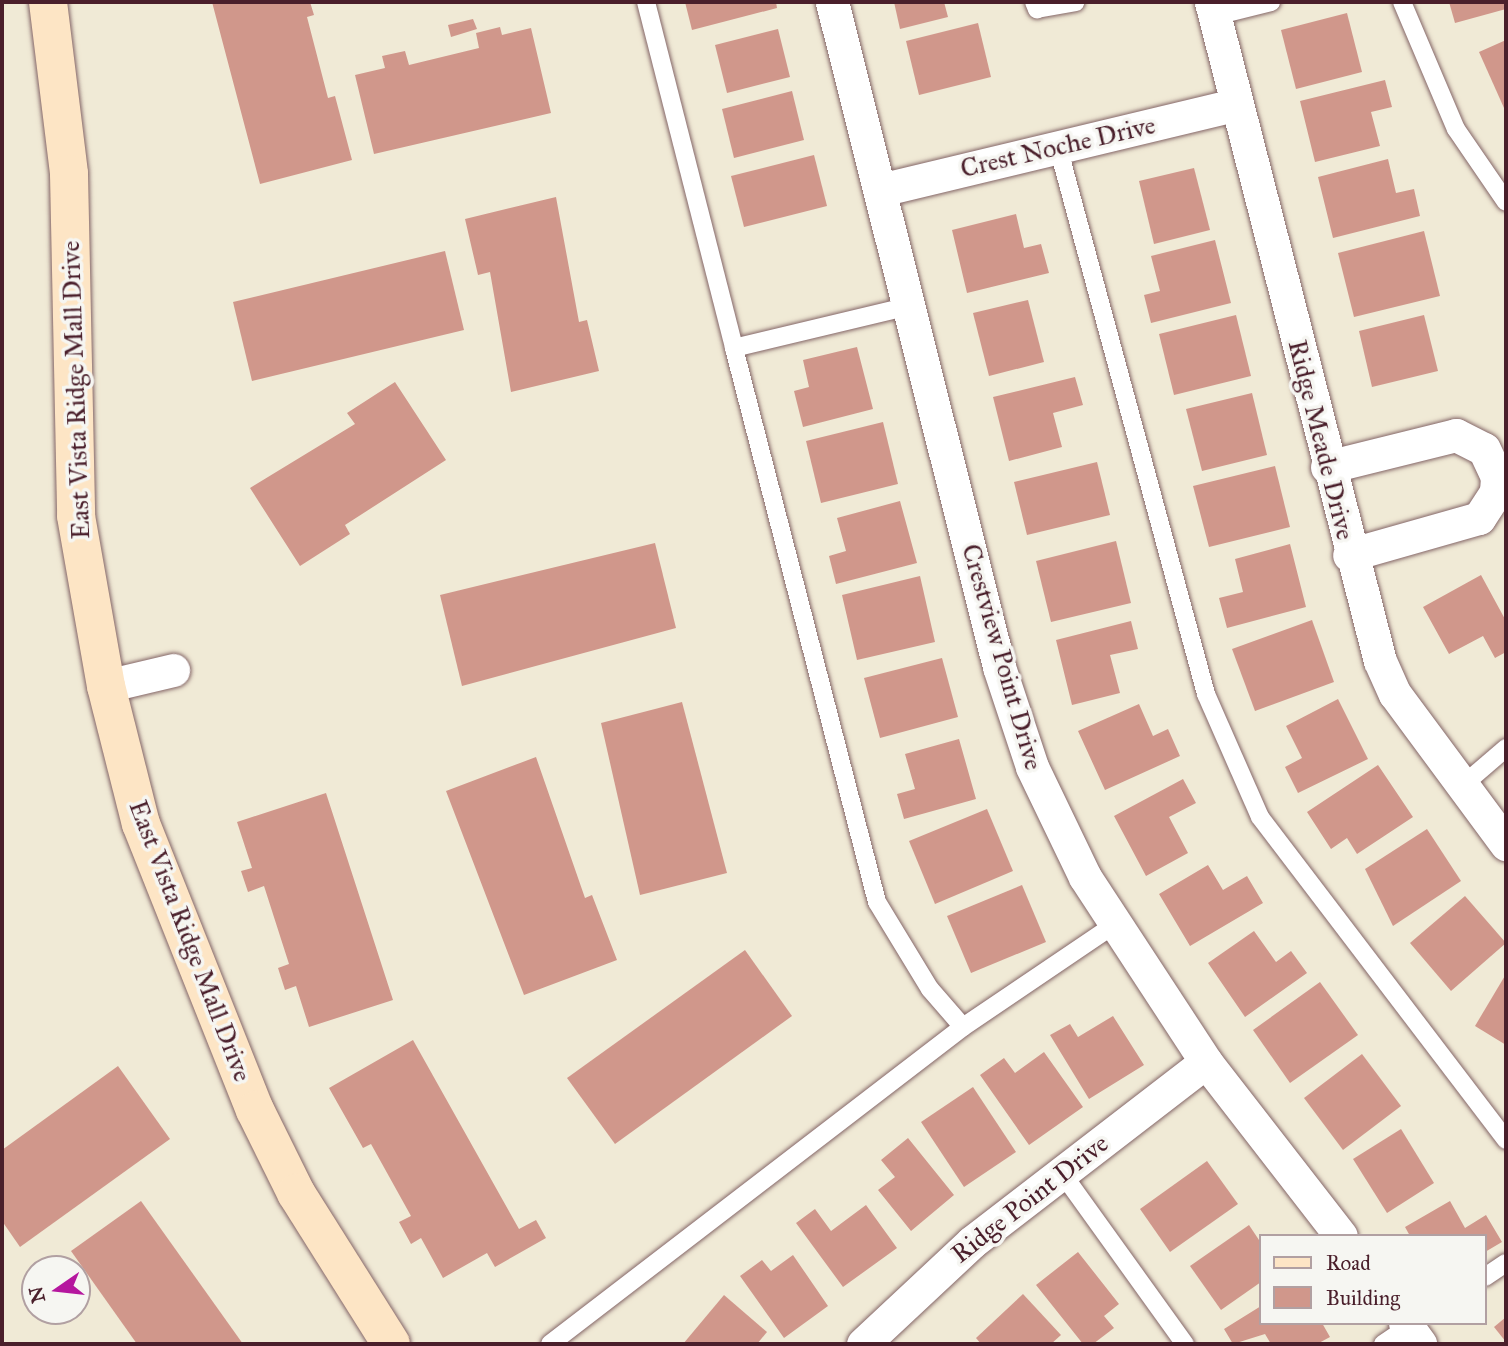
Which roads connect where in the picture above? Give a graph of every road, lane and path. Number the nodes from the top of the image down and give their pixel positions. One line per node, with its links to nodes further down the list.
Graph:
1 (48, 2): 18 (main road, East Vista Ridge Mall Drive)
2 (646, 2): 14 (lane)
3 (832, 2): 11 (street, Crestview Point Drive)
4 (1034, 2): 5 (lane)
5 (1074, 2)
6 (1271, 2): 8 (lane)
7 (1402, 2): 12 (lane)
8 (1213, 9): 9 (street, Ridge Meade Drive)
9 (1237, 104): 10 (street, Crest Noche Drive); 15 (street, Ridge Meade Drive)
10 (1058, 147): 11 (street, Crest Noche Drive); 25 (lane)
11 (880, 190): 13 (street, Crestview Point Drive)
12 (1506, 202)
13 (909, 306): 14 (lane); 22 (street, Crestview Point Drive)
14 (734, 348): 23 (lane)
15 (1327, 467): 16 (street, Ridge Meade Drive); 16 (street)
16 (1349, 555): 20 (street, Ridge Meade Drive)
17 (173, 670): 18 (street)
18 (106, 686): 30 (main road, East Vista Ridge Mall Drive)
19 (1506, 748): 20 (lane)
20 (1463, 785): 21 (street, Ridge Meade Drive)
21 (1506, 844)
22 (1115, 924): 23 (lane); 24 (street, Crestview Point Drive)
23 (963, 1027): 31 (lane)
24 (1206, 1062): 26 (street, Ridge Point Drive); 27 (street, Crestview Point Drive)
25 (1506, 1140)
26 (1062, 1173): 32 (street, Ridge Point Drive); 33 (lane)
27 (1339, 1234)
28 (1506, 1263): 29 (lane)
29 (1487, 1276)
30 (391, 1344)
31 (550, 1344)
32 (863, 1344)
33 (1185, 1344)

